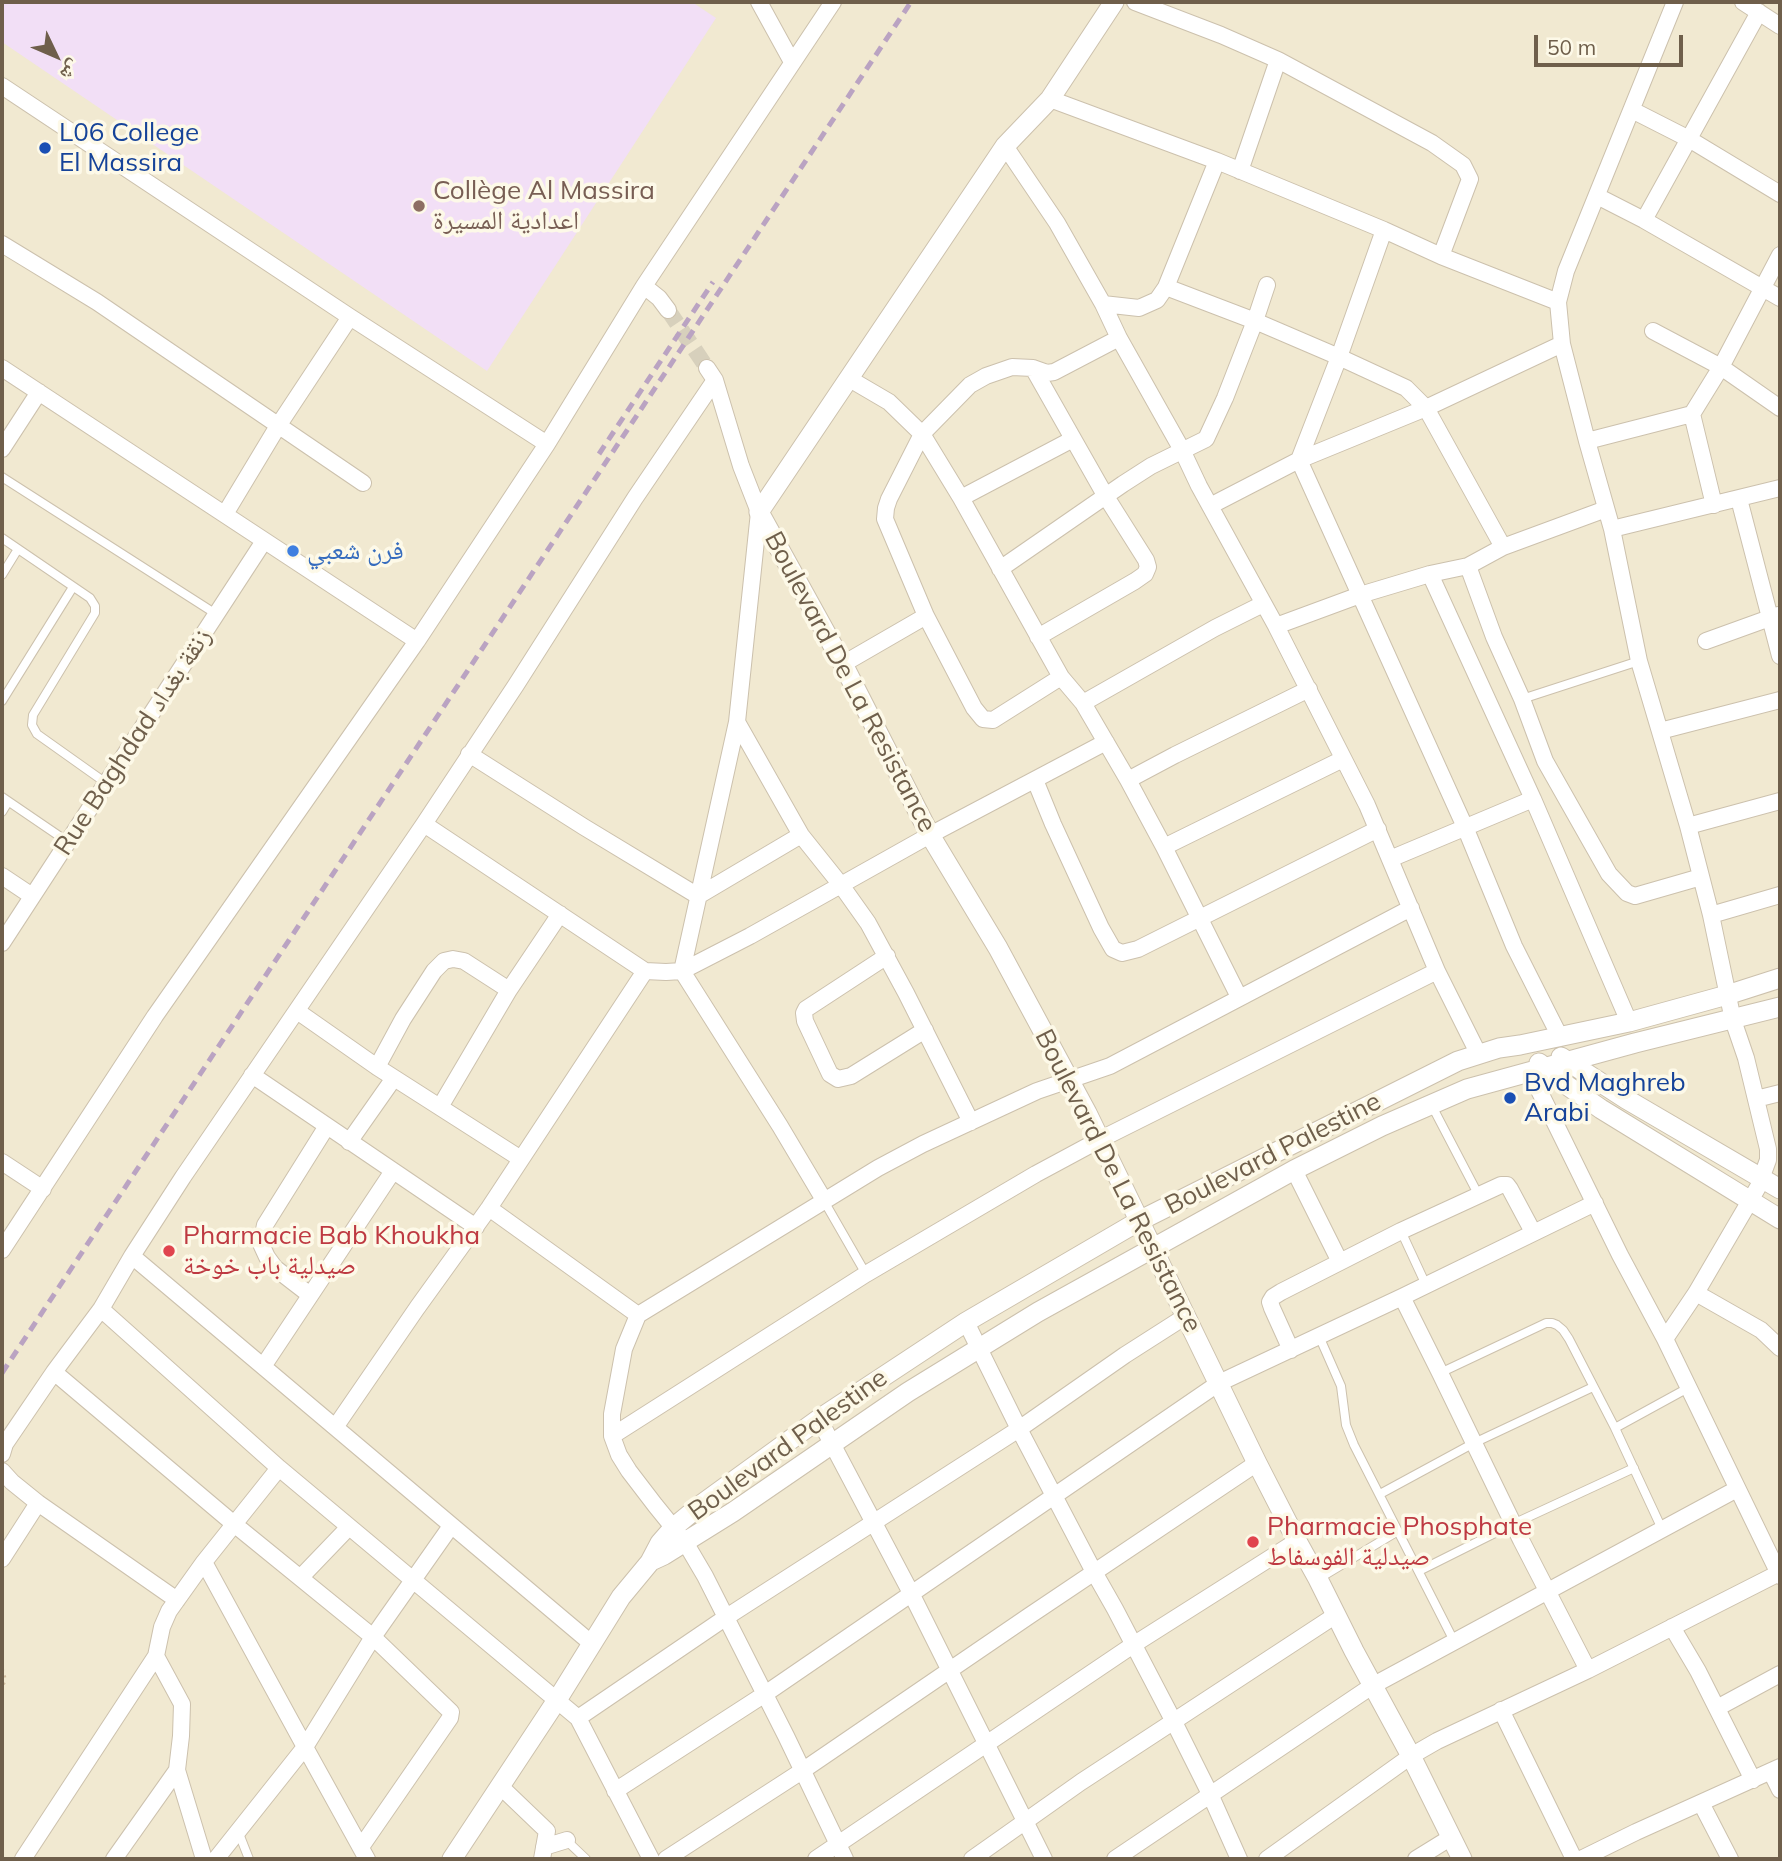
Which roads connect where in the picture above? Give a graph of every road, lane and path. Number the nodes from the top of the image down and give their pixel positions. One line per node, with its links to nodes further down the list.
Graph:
1 (759, 2): 10 (street)
2 (833, 2): 10 (street)
3 (1114, 2): 12 (street)
4 (1135, 2): 9 (street)
5 (1675, 2): 13 (street)
6 (1743, 2): 7 (street)
7 (1759, 12): 8 (street); 14 (street)
8 (1780, 26)
9 (1278, 60): 17 (street); 24 (street)
10 (792, 62): 26 (street)
11 (2, 86): 33 (street)
12 (1050, 99): 15 (street); 16 (street)
13 (1632, 110): 14 (street); 19 (street)
14 (1689, 139): 18 (street); 20 (street)
15 (1005, 146): 31 (street); 42 (street)
16 (1217, 161): 17 (street); 27 (street)
17 (1240, 171): 21 (street)
18 (1780, 194)
19 (1597, 197): 20 (street); 30 (street)
20 (1644, 220): 28 (street)
21 (1384, 230): 24 (street); 38 (street)
22 (2, 244): 47 (street)
23 (1780, 255): 28 (street)
24 (1441, 256): 30 (street)
25 (1267, 285): 34 (street)
26 (645, 286): 32 (street); 51 (street)
27 (1166, 287): 31 (street); 34 (street)
28 (1762, 287): 29 (street); 39 (street)
29 (1780, 299)
30 (1558, 302): 37 (street)
31 (1103, 304): 36 (street)
32 (668, 310)
33 (350, 317): 47 (street); 51 (street)
34 (1255, 321): 38 (street); 53 (street)
35 (1653, 331): 39 (street)
36 (1119, 338): 41 (street); 53 (street)
37 (1562, 344): 44 (street); 50 (street)
38 (1339, 357): 44 (street); 54 (street)
39 (1721, 367): 45 (street); 46 (street)
40 (2, 368): 43 (street)
41 (1033, 368): 48 (street); 49 (street)
42 (848, 378): 48 (street); 64 (street)
43 (39, 393): 52 (street); 65 (street)
44 (1426, 408): 54 (street); 69 (street)
45 (1780, 408)
46 (1692, 414): 50 (street); 61 (street)
47 (278, 426): 56 (street); 65 (street)
48 (922, 434): 59 (street); 79 (street)
49 (1073, 439): 58 (street); 59 (street)
50 (1587, 442): 63 (street)
51 (547, 444): 83 (street)
52 (2, 449)
53 (1182, 450): 58 (street); 62 (street)
54 (1299, 460): 62 (street); 76 (street)
55 (2, 477): 78 (lane)
56 (363, 483)
57 (1780, 488): 60 (street)
58 (1105, 495): 72 (street); 82 (street)
59 (961, 498): 72 (street)
60 (1739, 499): 61 (street); 80 (street)
61 (1714, 505): 66 (street)
62 (1210, 506): 77 (street)
63 (1606, 509): 66 (street); 69 (street)
64 (759, 512): 87 (street, Boulevard De La Resistance); 94 (street); 97 (street)
65 (225, 514): 68 (street)
66 (1612, 529): 86 (street)
67 (2, 538): 70 (lane)
68 (264, 541): 78 (street, Rue Baghdad زنقة بغداد); 83 (street)
69 (1503, 547): 71 (street)
70 (19, 550): 74 (lane); 75 (lane)
71 (1468, 565): 73 (street); 90 (street)
72 (1000, 569): 82 (street)
73 (1430, 574): 76 (street); 103 (street)
74 (2, 575)
75 (73, 587): 92 (lane); 101 (lane)
76 (1360, 595): 81 (street); 108 (street)
77 (1263, 604): 81 (street); 93 (street)
78 (216, 614): 101 (street, Rue Baghdad زنقة بغداد)
79 (926, 616): 87 (street); 88 (street)
80 (1775, 616): 84 (street); 85 (street)
81 (1276, 626): 89 (street)
82 (1038, 637): 88 (street)
83 (417, 641): 161 (street)
84 (1706, 641)
85 (1780, 656)
86 (1639, 661): 90 (lane); 95 (street)
87 (843, 664): 111 (street, Boulevard De La Resistance)
88 (1061, 677): 93 (street)
89 (1309, 690): 98 (street); 100 (street)
90 (1522, 699): 116 (street)
91 (1780, 700): 95 (street)
92 (2, 701)
93 (1083, 703): 96 (street)
94 (737, 722): 110 (street); 120 (street)
95 (1660, 731): 107 (street)
96 (1106, 742): 99 (street); 100 (street)
97 (469, 754): 106 (street); 120 (street)
98 (1343, 759): 109 (street); 113 (street)
99 (1035, 780): 111 (street); 124 (street)
100 (1128, 780): 113 (street)
101 (106, 783): 112 (street, Rue Baghdad زنقة بغداد)
102 (5, 799): 105 (lane); 112 (lane)
103 (1533, 799): 108 (street); 137 (street)
104 (1780, 801): 107 (street)
105 (2, 812)
106 (424, 824): 122 (street); 135 (street)
107 (1688, 826): 116 (street)
108 (1465, 827): 114 (street); 139 (street)
109 (1378, 829): 114 (street); 124 (street)
110 (801, 835): 117 (street); 120 (street)
111 (930, 835): 117 (street); 147 (street, Boulevard De La Resistance)
112 (68, 842): 119 (street, Rue Baghdad زنقة بغداد)
113 (1164, 847): 124 (street)
114 (1390, 859): 121 (street)
115 (2, 876): 119 (street)
116 (1701, 877): 123 (street)
117 (841, 885): 126 (street); 128 (street)
118 (1780, 895): 123 (street)
119 (32, 896): 125 (street, Rue Baghdad زنقة بغداد)
120 (698, 897): 128 (street)
121 (1411, 908): 129 (street); 133 (street)
122 (560, 914): 127 (street); 131 (street)
123 (1711, 915): 132 (street)
124 (1199, 917): 133 (street)
125 (2, 943)
126 (887, 956): 138 (street); 138 (street)
127 (645, 971): 128 (street); 156 (street)
128 (682, 971): 164 (street)
129 (1437, 971): 141 (street); 154 (street)
130 (1780, 978): 132 (street, Boulevard Palestine)
131 (509, 990): 143 (street); 151 (street)
132 (1727, 995): 136 (street); 137 (street, Boulevard Palestine)
133 (1239, 998): 147 (street)
134 (1780, 1007): 136 (street, Boulevard Palestine)
135 (297, 1011): 143 (street); 145 (street)
136 (1733, 1020): 142 (street, Boulevard Palestine); 149 (street)
137 (1629, 1022): 139 (street, Boulevard Palestine)
138 (925, 1030): 152 (street)
139 (1551, 1038): 140 (street, Boulevard Palestine); 142 (street)
140 (1520, 1045): 141 (street, Boulevard Palestine); 144 (street)
141 (1478, 1054): 169 (street, Boulevard Palestine)
142 (1566, 1061): 144 (street, Boulevard Palestine); 160 (street)
143 (377, 1067): 146 (street)
144 (1537, 1070): 150 (street, Boulevard Palestine); 165 (street); 166 (street)
145 (252, 1075): 153 (street); 175 (street)
146 (394, 1078): 151 (street); 155 (street)
147 (1069, 1080): 152 (street); 154 (street, Boulevard De La Resistance)
148 (1780, 1093): 149 (street)
149 (1756, 1099): 160 (street)
150 (1431, 1103): 158 (street, Boulevard Palestine); 163 (lane)
151 (440, 1107): 156 (street)
152 (971, 1122): 164 (street)
153 (327, 1126): 155 (street); 180 (street)
154 (1101, 1139): 169 (street, Boulevard De La Resistance); 177 (street)
155 (349, 1142): 159 (street)
156 (521, 1159): 167 (street)
157 (2, 1162): 161 (street)
158 (1294, 1170): 174 (street, Boulevard Palestine); 176 (street)
159 (393, 1171): 170 (street); 180 (street)
160 (1762, 1178): 162 (street); 165 (street)
161 (43, 1189): 173 (street)
162 (1780, 1189)
163 (1478, 1194): 171 (street); 172 (street)
164 (824, 1200): 177 (lane); 183 (street)
165 (1750, 1200): 168 (street); 179 (street)
166 (1595, 1203): 172 (street); 187 (street)
167 (489, 1208): 170 (street); 183 (street)
168 (1780, 1219)
169 (1139, 1221): 174 (street, Boulevard De La Resistance); 185 (street, Boulevard Palestine)
170 (476, 1227): 200 (street)
171 (1401, 1231): 176 (street); 178 (lane)
172 (1533, 1232): 178 (street)
173 (2, 1250)
174 (1152, 1250): 184 (street, Boulevard De La Resistance); 189 (street, Boulevard Palestine)
175 (132, 1256): 182 (street); 191 (street)
176 (1340, 1262): 190 (street)
177 (866, 1274): 199 (street)
178 (1426, 1285): 181 (street)
179 (1696, 1293): 187 (street); 188 (street)
180 (310, 1295): 191 (street)
181 (1402, 1297): 186 (street); 193 (street)
182 (101, 1309): 192 (street); 208 (street)
183 (638, 1315): 197 (street)
184 (1186, 1316): 194 (street, Boulevard De La Resistance); 202 (street)
185 (966, 1322): 189 (street); 198 (street, Boulevard Palestine)
186 (1319, 1336): 190 (street); 212 (lane)
187 (1665, 1339): 196 (street)
188 (1780, 1348)
189 (978, 1349): 202 (street); 204 (street, Boulevard Palestine)
190 (1291, 1350): 194 (street)
191 (264, 1366): 200 (street)
192 (54, 1371): 206 (street); 216 (street)
193 (1440, 1373): 195 (lane); 205 (street)
194 (1219, 1383): 207 (street, Boulevard De La Resistance); 213 (street)
195 (1593, 1387): 201 (lane); 205 (lane)
196 (1688, 1388): 201 (lane); 211 (street)
197 (612, 1414): 199 (street); 203 (street)
198 (819, 1419): 204 (street); 222 (street, Boulevard Palestine)
199 (637, 1421): 203 (street)
200 (336, 1426): 218 (street)
201 (1615, 1428): 209 (lane)
202 (1019, 1429): 213 (street); 215 (street)
203 (612, 1436): 222 (street)
204 (834, 1443): 215 (street); 222 (street, Boulevard Palestine)
205 (1474, 1443): 212 (lane); 217 (street)
206 (2, 1454)
207 (1257, 1463): 223 (street, Boulevard De La Resistance); 226 (street)
208 (279, 1468): 216 (street); 219 (street)
209 (1634, 1468): 217 (lane); 220 (lane)
210 (2, 1471): 214 (street)
211 (1737, 1489): 220 (street); 228 (street)
212 (1380, 1493): 221 (lane)
213 (1055, 1496): 226 (street); 233 (street)
214 (38, 1503): 224 (street); 234 (street)
215 (874, 1522): 233 (street); 236 (street)
216 (234, 1524): 225 (street); 229 (street)
217 (1513, 1524): 227 (lane); 232 (street)
218 (451, 1526): 231 (street); 240 (street)
219 (349, 1527): 229 (street); 231 (street)
220 (1662, 1529): 232 (street)
221 (1398, 1531): 227 (lane); 230 (lane)
222 (680, 1535): 236 (street); 240 (street, Boulevard Palestine)
223 (1297, 1541): 230 (street, Boulevard De La Resistance); 241 (street)
224 (2, 1559)
225 (204, 1562): 234 (street); 256 (street)
226 (1094, 1572): 241 (street); 244 (street)
227 (1419, 1572): 239 (lane)
228 (1779, 1575): 237 (street)
229 (301, 1577): 238 (street)
230 (1318, 1579): 235 (street, Boulevard De La Resistance)
231 (411, 1581): 238 (street); 250 (street)
232 (1547, 1592): 239 (street); 245 (street)
233 (911, 1593): 244 (street); 249 (street)
234 (177, 1600): 242 (street)
235 (1336, 1615): 248 (street, Boulevard De La Resistance); 254 (street)
236 (725, 1618): 249 (street); 253 (street)
237 (1672, 1627): 245 (street); 251 (street)
238 (373, 1637): 256 (street); 273 (street)
239 (1454, 1641): 248 (street)
240 (591, 1643): 250 (street, Boulevard Palestine)
241 (1133, 1645): 254 (street); 255 (street)
242 (156, 1656): 258 (street); 274 (street)
243 (2, 1669): 247 (path)
244 (950, 1670): 255 (street); 260 (street)
245 (1588, 1670): 252 (street)
246 (1780, 1674): 251 (street)
247 (2, 1686)
248 (1372, 1686): 257 (street, Boulevard De La Resistance); 265 (street)
249 (765, 1694): 260 (street); 264 (street)
250 (557, 1700): 253 (street); 262 (street, Boulevard Palestine)
251 (1717, 1708): 261 (street)
252 (1501, 1710): 257 (street); 291 (street)
253 (578, 1718): 264 (street)
254 (1174, 1721): 265 (street); 267 (street)
255 (986, 1745): 267 (street); 272 (street)
256 (305, 1747): 268 (street); 273 (street)
257 (1411, 1756): 269 (street, Boulevard De La Resistance); 288 (street)
258 (177, 1770): 275 (street); 276 (street)
259 (1776, 1770): 261 (street); 263 (street)
260 (802, 1771): 272 (street); 282 (street)
261 (1753, 1780): 266 (street)
262 (500, 1786): 271 (street); 279 (street, Boulevard Palestine)
263 (1780, 1790)
264 (615, 1791): 281 (street)
265 (1210, 1794): 286 (street); 287 (street)
266 (1701, 1803): 292 (street); 293 (street)
267 (1024, 1822): 284 (street); 285 (street)
268 (238, 1830): 277 (street); 278 (lane)
269 (1450, 1838): 289 (street); 290 (street, Boulevard De La Resistance)
270 (568, 1840): 271 (street); 280 (lane)
271 (544, 1846)
272 (841, 1852): 283 (street)
273 (364, 1853)
274 (23, 1859)
275 (114, 1859)
276 (204, 1859)
277 (216, 1859)
278 (249, 1859)
279 (452, 1859)
280 (586, 1859)
281 (651, 1859)
282 (666, 1859)
283 (816, 1859)
284 (972, 1859)
285 (1044, 1859)
286 (1115, 1859)
287 (1239, 1859)
288 (1267, 1859)
289 (1416, 1859)
290 (1462, 1859)
291 (1574, 1859)
292 (1581, 1859)
293 (1730, 1859)

